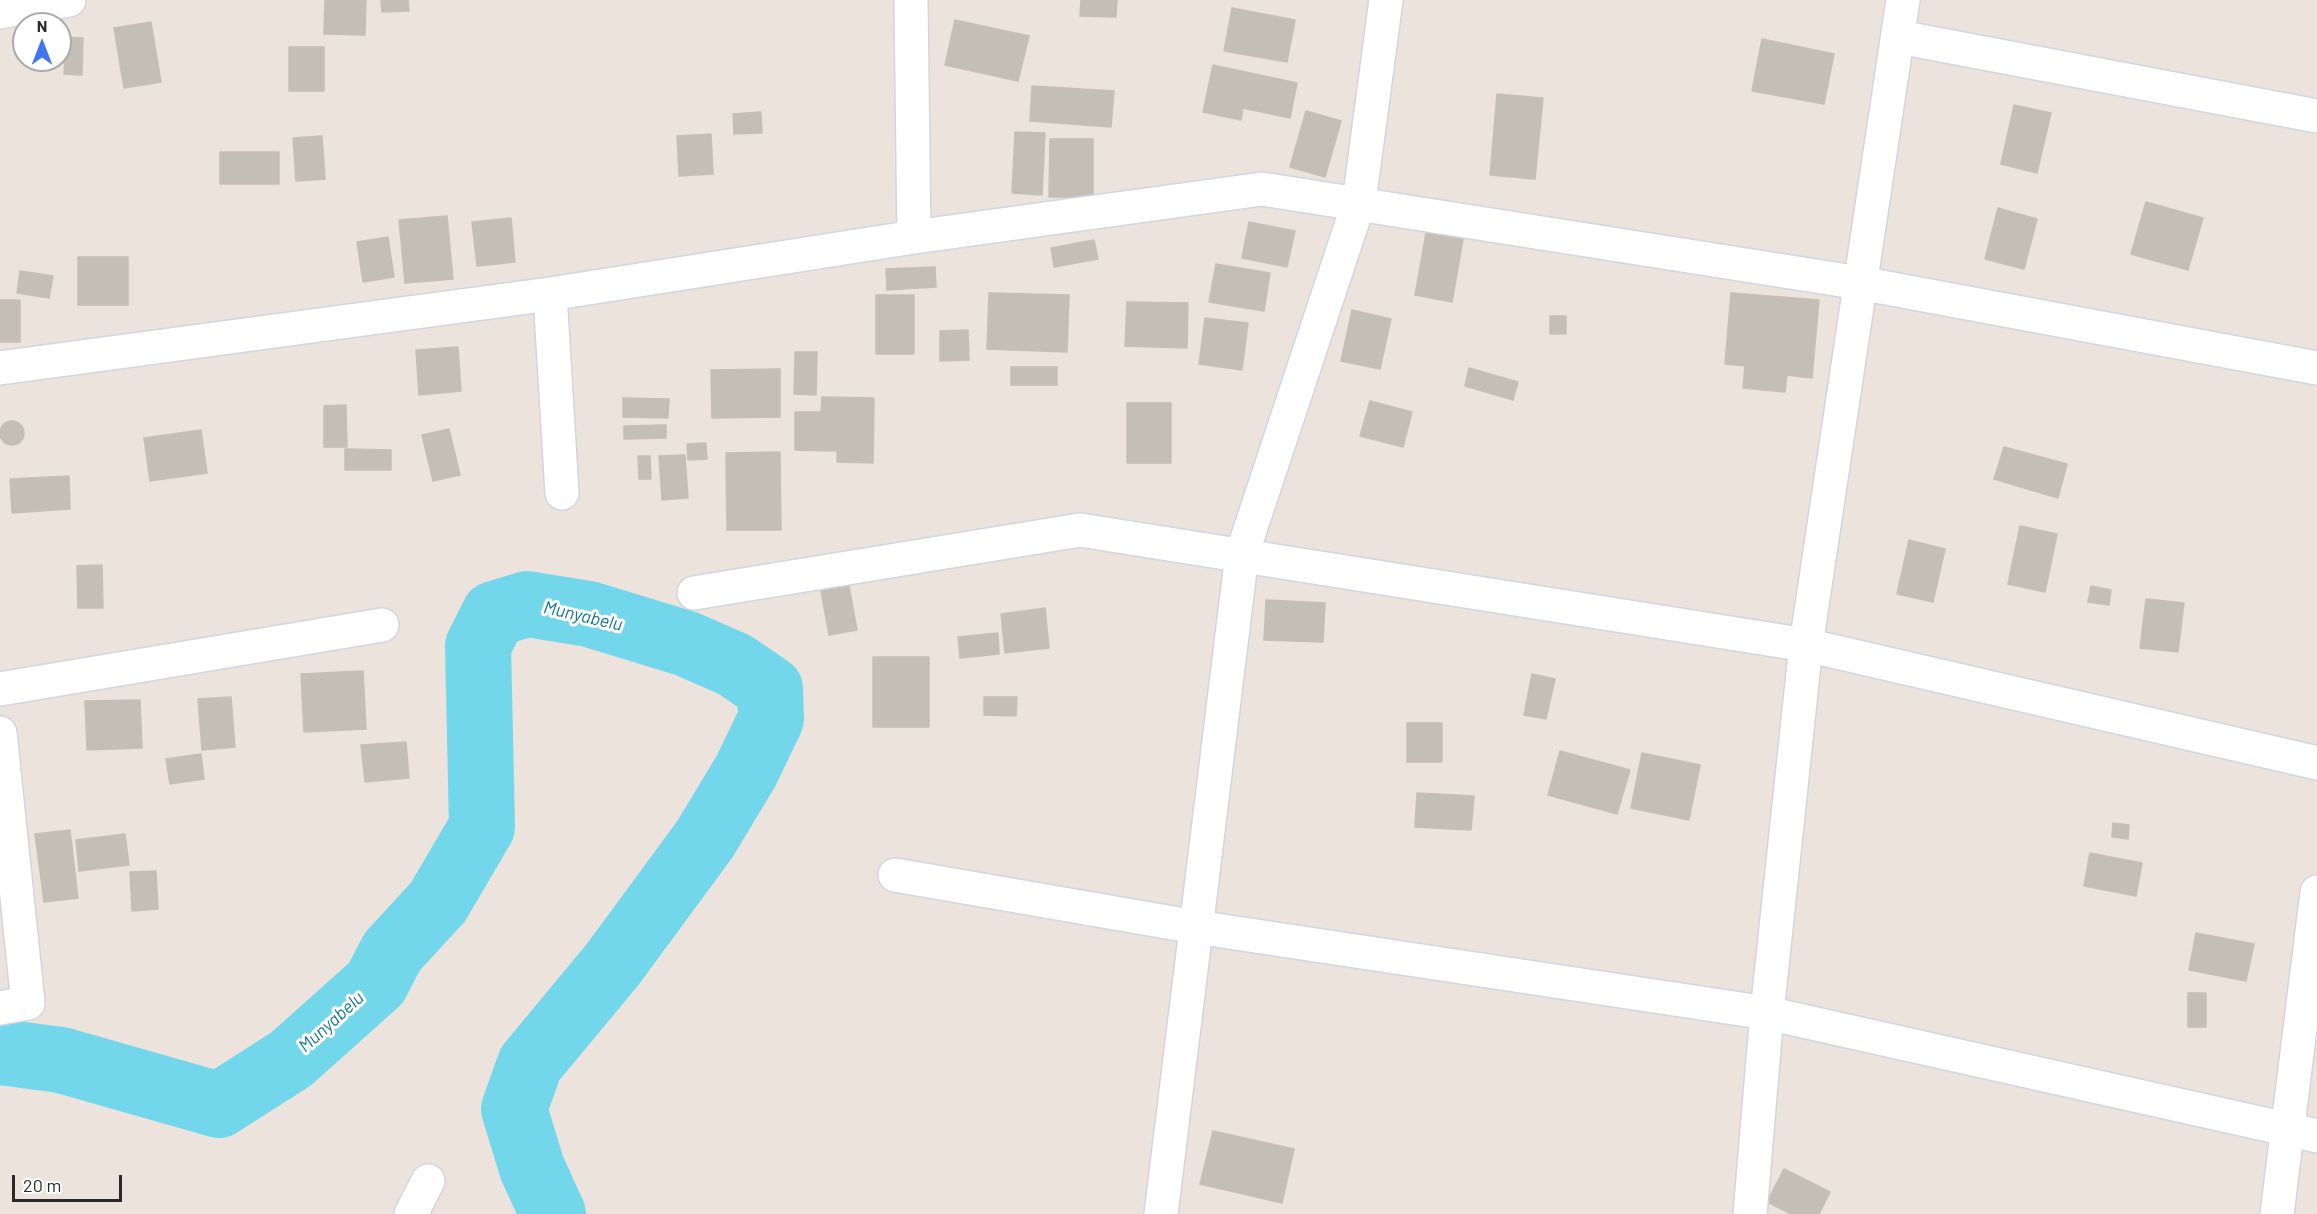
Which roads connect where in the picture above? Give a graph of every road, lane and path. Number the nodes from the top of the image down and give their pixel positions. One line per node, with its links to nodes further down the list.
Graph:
1 (69, 0): 5 (street)
2 (911, 0): 9 (street)
3 (1386, 0): 8 (street)
4 (1903, 0): 6 (street)
5 (0, 12)
6 (1899, 37): 7 (street); 10 (street)
7 (2317, 116)
8 (1359, 202): 9 (street); 10 (street); 15 (street)
9 (914, 237): 11 (street)
10 (1860, 283): 13 (street); 18 (street)
11 (550, 294): 12 (street); 14 (street)
12 (0, 368)
13 (2317, 368)
14 (562, 493)
15 (1242, 554): 16 (street); 18 (street); 24 (street)
16 (694, 593)
17 (382, 625): 19 (street)
18 (1806, 645): 21 (street); 26 (street)
19 (0, 688)
20 (0, 733): 25 (street)
21 (2317, 763)
22 (895, 875): 24 (street)
23 (2317, 892): 27 (street)
24 (1196, 927): 26 (street); 30 (street)
25 (0, 1008)
26 (1767, 1013): 27 (street); 31 (street)
27 (2303, 1133): 32 (street)
28 (428, 1181): 29 (street)
29 (411, 1214)
30 (1161, 1214)
31 (1750, 1214)
32 (2277, 1214)

